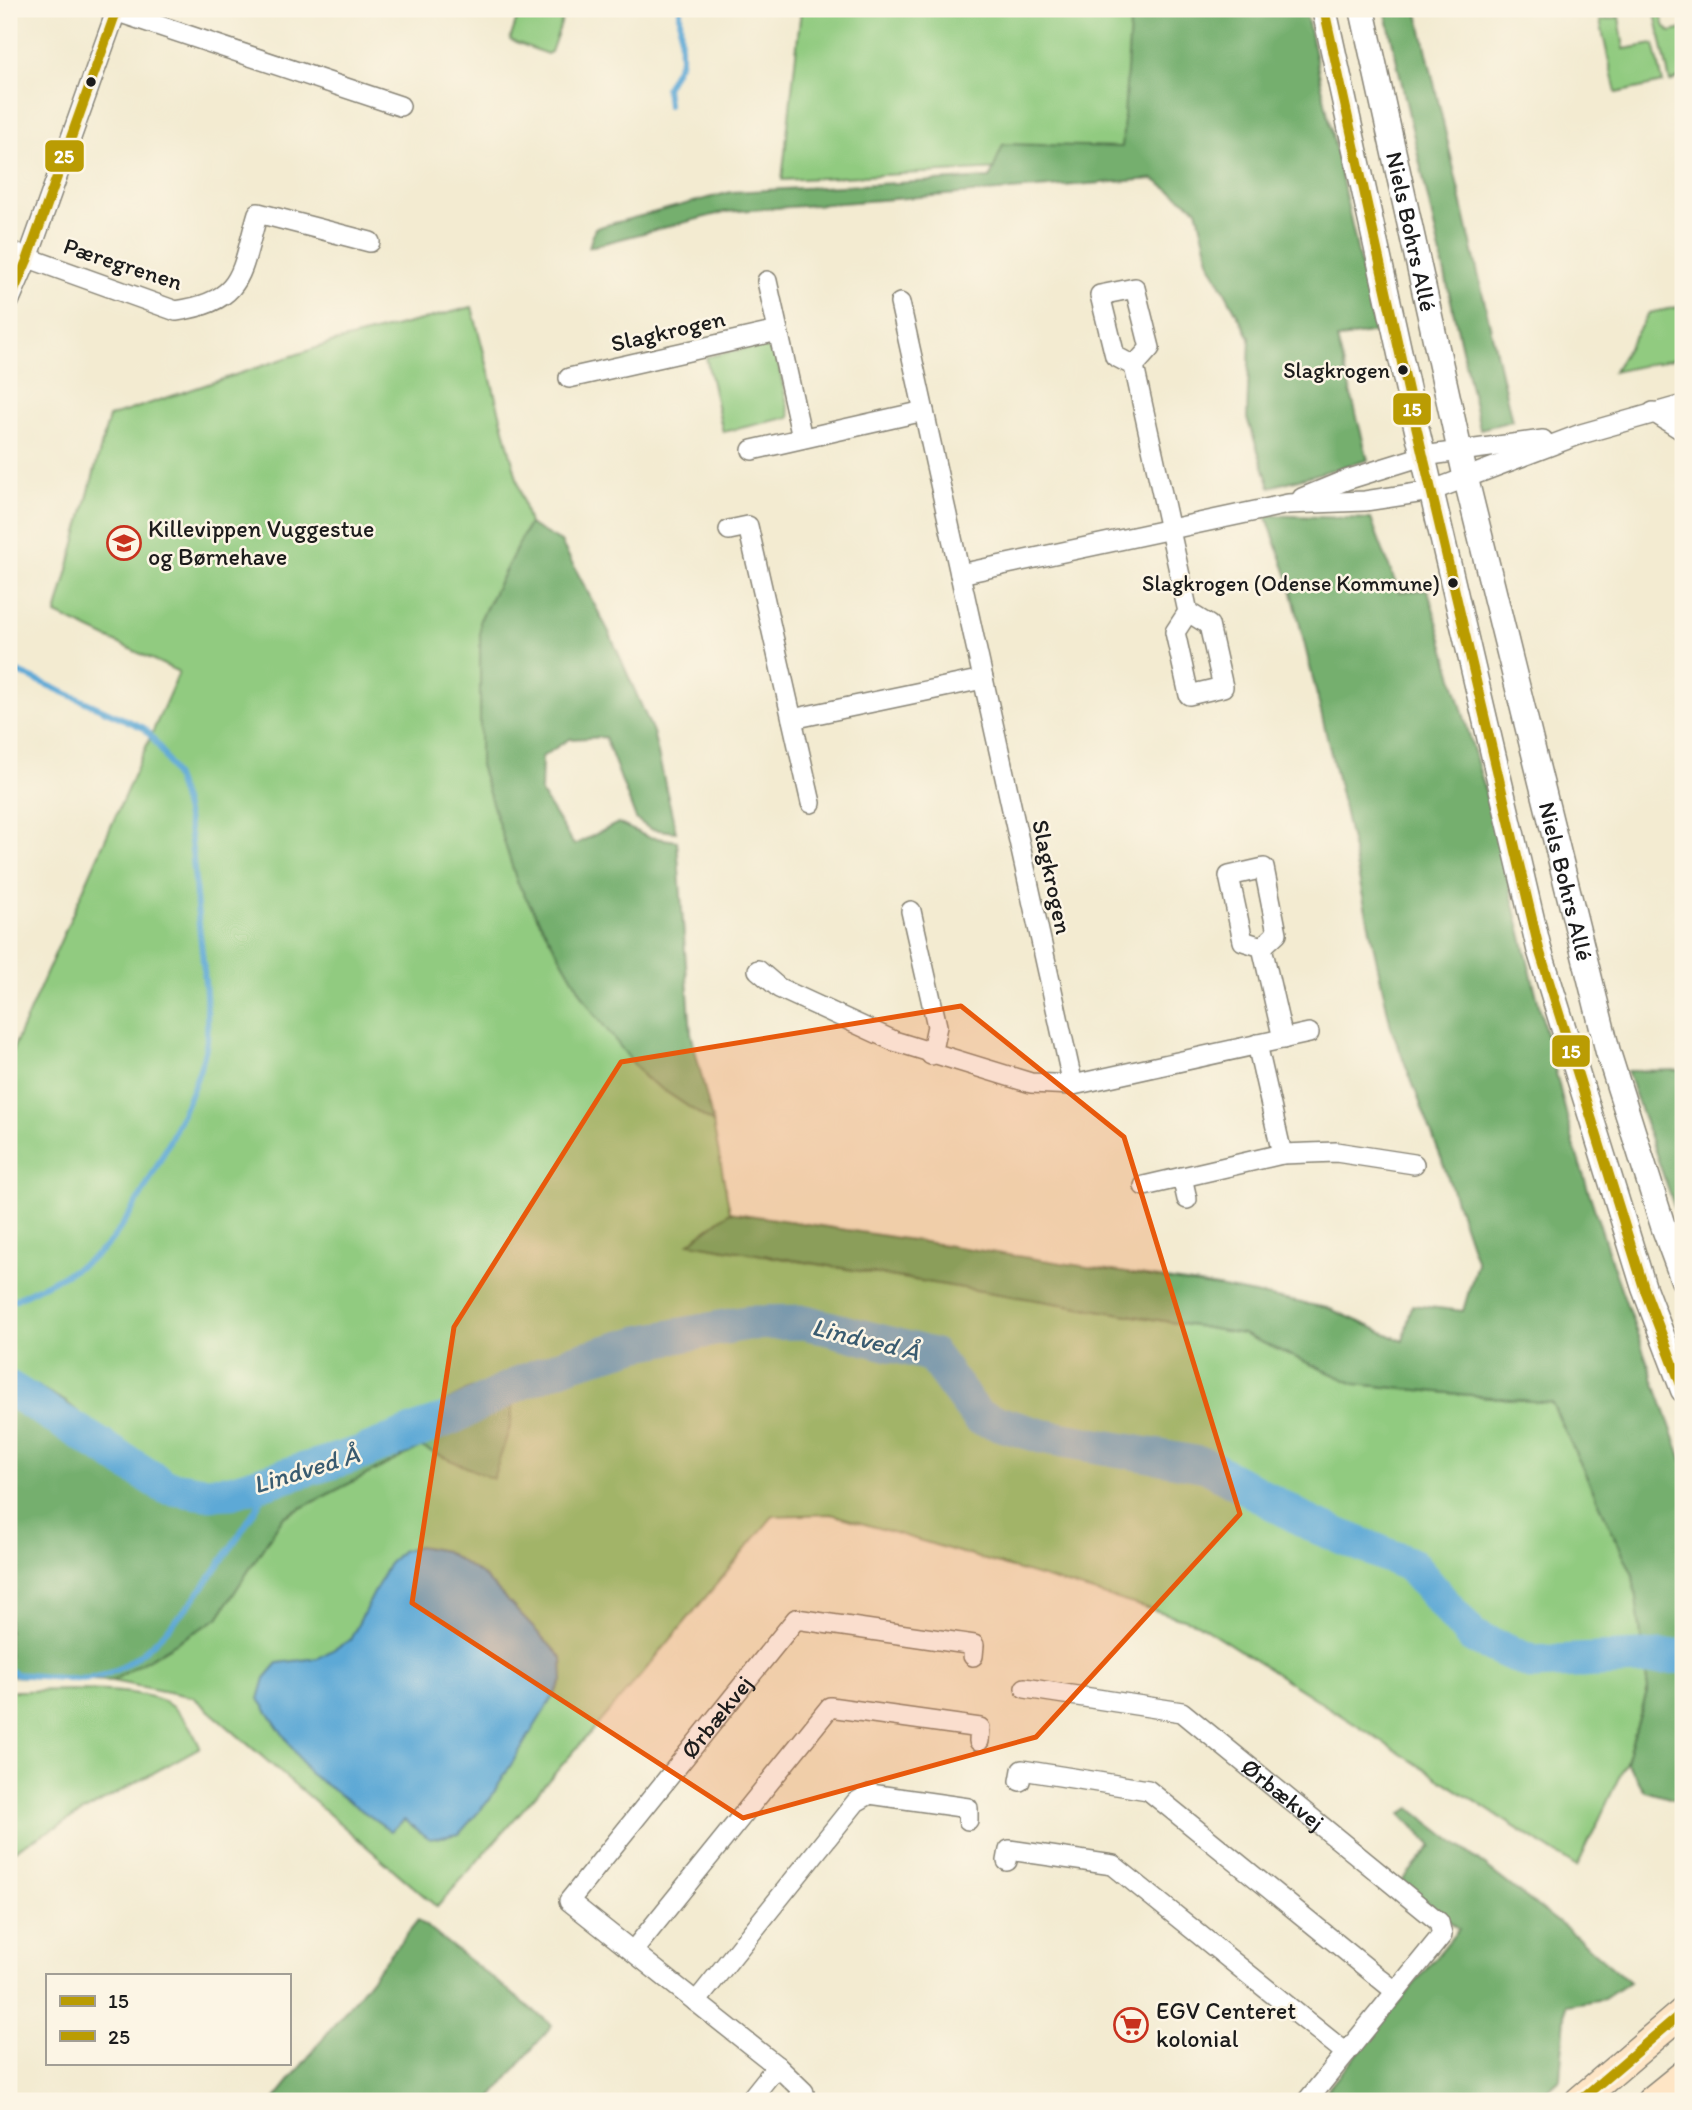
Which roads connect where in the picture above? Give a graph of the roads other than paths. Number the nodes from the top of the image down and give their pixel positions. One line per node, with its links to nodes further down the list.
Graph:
1 (1324, 9): 21 (street, Niels Bohrs Allé)
2 (1362, 9): 21 (street, Niels Bohrs Allé)
3 (114, 10): 4 (street); 7 (street)
4 (400, 106)
5 (370, 242): 7 (street, Pæregrenen)
6 (9, 251): 7 (street, Pæregrenen)
7 (27, 258): 9 (street)
8 (767, 281): 11 (street)
9 (9, 302)
10 (900, 303): 15 (street, Slagkrogen)
11 (778, 331): 13 (street, Slagkrogen); 19 (street)
12 (1134, 366): 24 (street)
13 (569, 378)
14 (1683, 405): 16 (street)
15 (923, 411): 19 (street); 26 (street, Slagkrogen)
16 (1653, 412): 17 (street); 18 (street)
17 (1683, 431)
18 (1581, 434): 21 (street); 22 (street)
19 (802, 438): 20 (street)
20 (752, 450)
21 (1441, 455): 22 (street, Niels Bohrs Allé); 22 (street, Niels Bohrs Allé); 23 (street)
22 (1450, 484): 23 (street); 44 (street, Niels Bohrs Allé); 45 (street, Niels Bohrs Allé)
23 (1288, 504): 24 (street)
24 (1170, 528): 26 (street); 27 (street)
25 (729, 530): 29 (street)
26 (960, 574): 28 (street, Slagkrogen)
27 (1188, 612)
28 (983, 679): 29 (street); 38 (street, Slagkrogen)
29 (792, 719): 30 (street)
30 (811, 803)
31 (911, 911): 37 (street)
32 (1262, 947): 35 (street)
33 (758, 970): 37 (street)
34 (1309, 1033): 35 (street)
35 (1283, 1039): 36 (street)
36 (1256, 1044): 38 (street); 39 (street)
37 (931, 1055): 38 (street)
38 (1073, 1085)
39 (1282, 1154): 40 (street); 41 (street)
40 (1413, 1164)
41 (1182, 1177): 42 (street); 43 (street)
42 (1144, 1186)
43 (1187, 1199)
44 (1683, 1280)
45 (1683, 1390)
46 (973, 1657): 52 (street, Ørbækvej)
47 (1025, 1688): 53 (street, Ørbækvej)
48 (979, 1741): 52 (street)
49 (1020, 1781): 53 (street)
50 (968, 1820): 54 (street)
51 (1007, 1861): 56 (street)
52 (633, 1951): 54 (street, Ørbækvej)
53 (1395, 1991): 56 (street, Ørbækvej)
54 (696, 2001): 57 (street, Ørbækvej)
55 (1683, 2012): 62 (main road)
56 (1346, 2053): 61 (street, Ørbækvej)
57 (777, 2067): 59 (street); 60 (street, Ørbækvej)
58 (1683, 2075): 63 (main road)
59 (749, 2101)
60 (796, 2101)
61 (1307, 2101)
62 (1579, 2101)
63 (1651, 2101)

